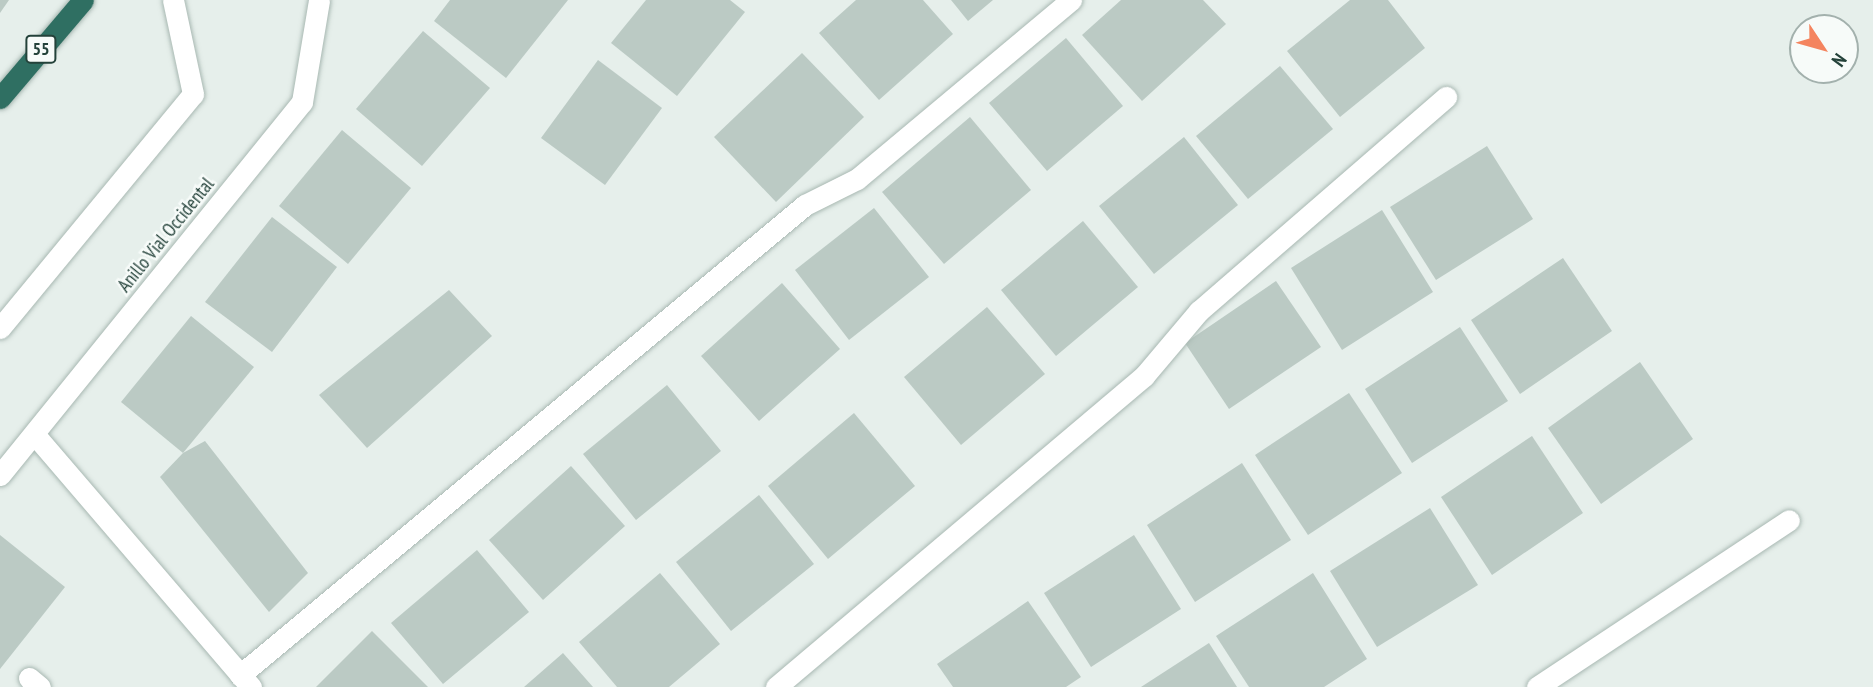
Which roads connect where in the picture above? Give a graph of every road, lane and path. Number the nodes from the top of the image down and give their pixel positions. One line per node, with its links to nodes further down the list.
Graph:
1 (83, 0): 6 (highway, 55)
2 (173, 0): 7 (street)
3 (319, 0): 8 (street, Anillo Vial Occidental)
4 (1072, 0): 11 (street)
5 (1446, 97): 12 (street)
6 (0, 98)
7 (0, 328)
8 (35, 435): 9 (street, Anillo Vial Occidental); 11 (street)
9 (0, 475)
10 (1789, 520): 13 (street)
11 (245, 681)
12 (776, 687)
13 (1538, 687)

